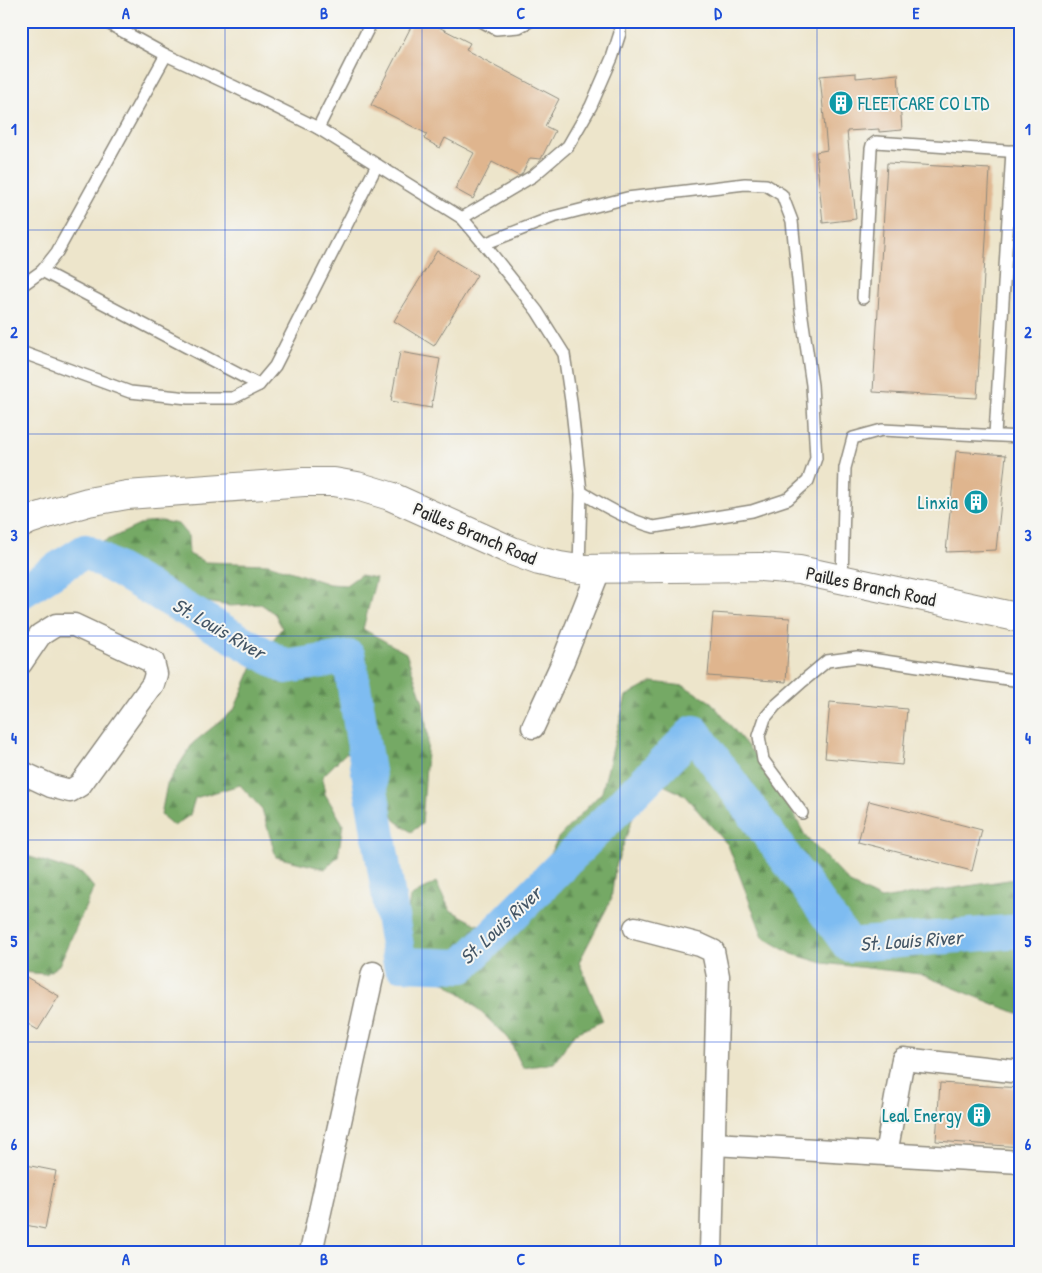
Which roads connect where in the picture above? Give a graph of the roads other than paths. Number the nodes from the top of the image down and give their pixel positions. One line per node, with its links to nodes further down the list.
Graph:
1 (104, 21): 6 (lane)
2 (372, 21): 7 (lane)
3 (481, 21): 4 (lane)
4 (530, 21)
5 (619, 21): 10 (lane)
6 (166, 55): 7 (lane); 12 (lane)
7 (318, 128): 9 (lane)
8 (1016, 151): 14 (lane); 17 (lane)
9 (377, 164): 10 (lane); 16 (lane)
10 (462, 218): 11 (lane)
11 (484, 244): 19 (lane); 19 (lane)
12 (42, 271): 13 (lane); 16 (lane)
13 (21, 286)
14 (864, 298)
15 (21, 352): 16 (lane)
16 (260, 384)
17 (995, 435): 18 (lane); 22 (lane)
18 (1021, 437)
19 (581, 492): 21 (lane)
20 (21, 524): 21 (main road, Pailles Branch Road)
21 (590, 568): 22 (main road, Pailles Branch Road); 26 (street)
22 (842, 578): 23 (main road, Pailles Branch Road)
23 (1021, 618)
24 (21, 663): 27 (street)
25 (1021, 681): 28 (lane)
26 (533, 727)
27 (21, 772)
28 (802, 813)
29 (635, 928): 32 (street)
30 (373, 973): 35 (street)
31 (1021, 1072): 33 (street)
32 (714, 1144): 33 (street); 36 (street)
33 (886, 1154): 34 (street)
34 (1021, 1162)
35 (311, 1252)
36 (711, 1252)

